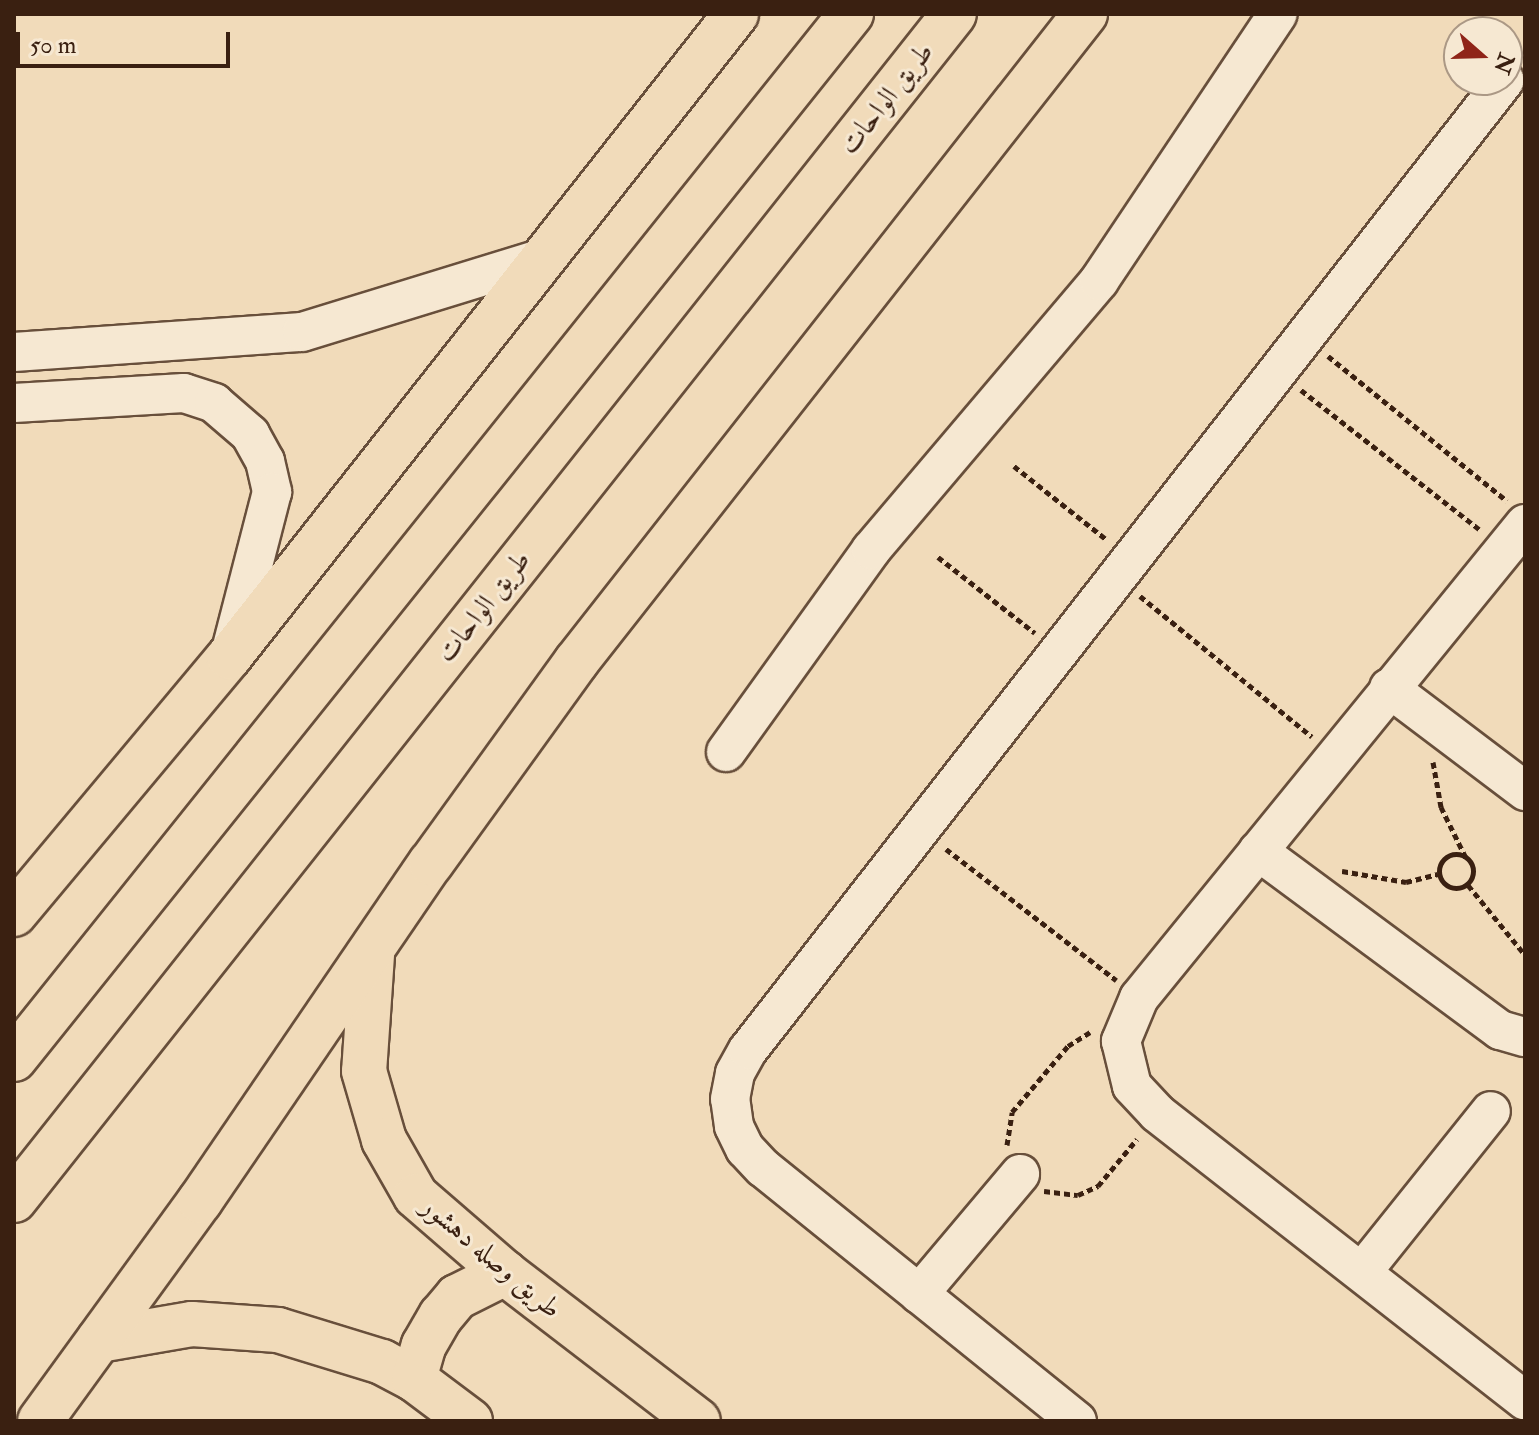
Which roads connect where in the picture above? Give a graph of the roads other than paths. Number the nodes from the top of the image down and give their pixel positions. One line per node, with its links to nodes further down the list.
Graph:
1 (736, 14): 7 (main road)
2 (851, 14): 19 (main road)
3 (954, 14): 22 (main road, طريق الواحات)
4 (1085, 14): 17 (main road)
5 (1278, 14): 13 (street)
6 (1497, 96): 25 (street)
7 (543, 258): 8 (street); 11 (main road)
8 (14, 352)
9 (14, 403): 11 (street)
10 (1513, 525): 12 (street)
11 (229, 657): 16 (main road)
12 (1389, 688): 14 (street); 15 (street)
13 (726, 752)
14 (1525, 791)
15 (1271, 860): 18 (street); 23 (street)
16 (14, 914)
17 (374, 946): 24 (main road, طريق وصله دهشور); 26 (main road)
18 (1525, 1037)
19 (14, 1059)
20 (1491, 1111): 23 (street)
21 (1020, 1174): 25 (street)
22 (14, 1200)
23 (1362, 1272): 28 (street)
24 (505, 1273): 27 (main road); 31 (main road, طريق وصله دهشور)
25 (919, 1294): 32 (street)
26 (99, 1340): 27 (main road); 29 (main road)
27 (414, 1379): 30 (main road)
28 (1525, 1400)
29 (40, 1421)
30 (470, 1421)
31 (698, 1421)
32 (1077, 1421)

